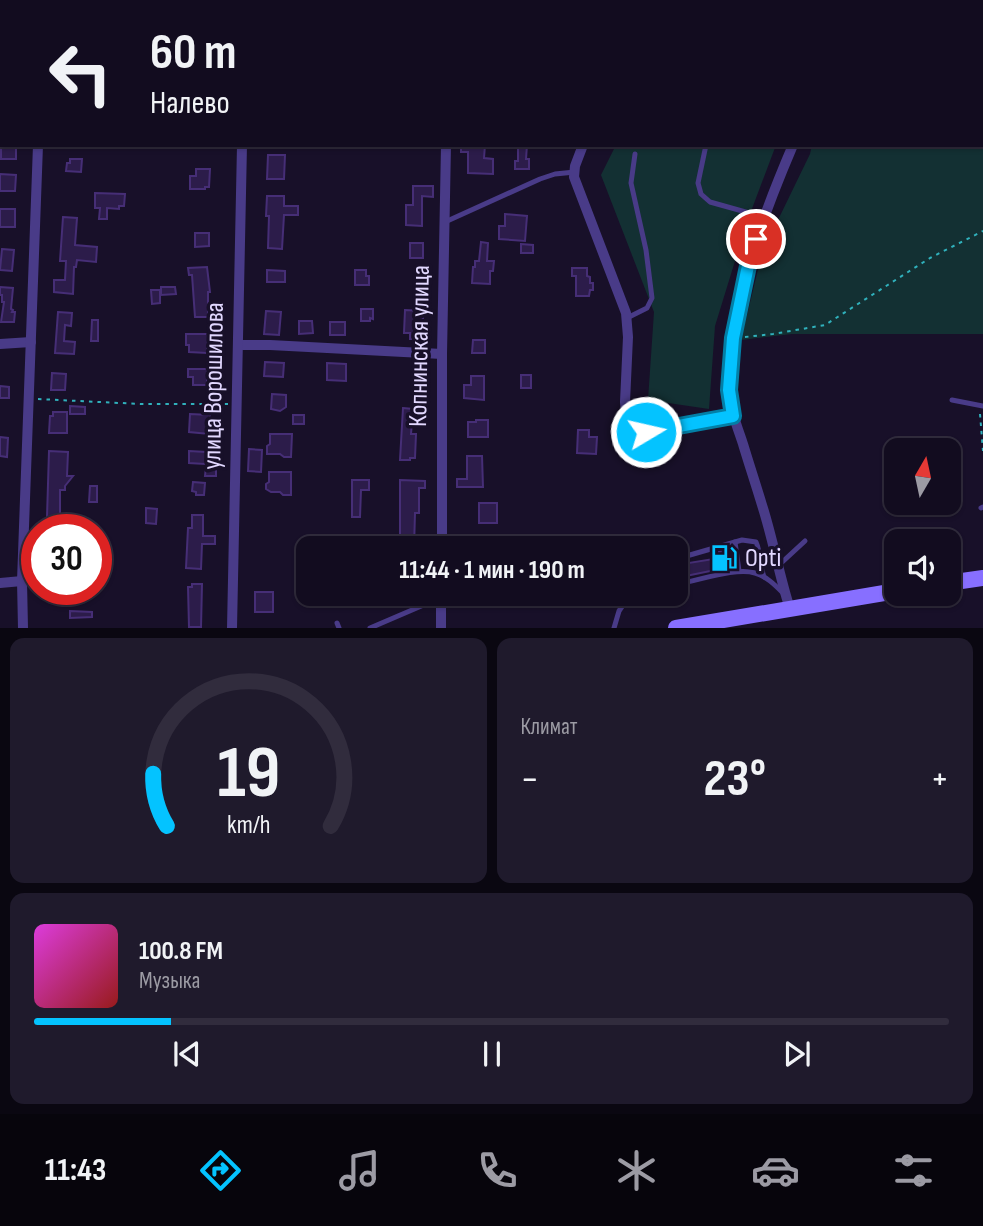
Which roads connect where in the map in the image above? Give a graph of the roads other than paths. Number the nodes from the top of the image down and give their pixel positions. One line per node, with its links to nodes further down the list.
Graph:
1 (38, 147): 12 (street)
2 (242, 147): 14 (street, улица Ворошилова)
3 (446, 147): 10 (street, Копнинская улица)
4 (582, 147): 8 (street)
5 (706, 147): 9 (lane)
6 (792, 147): 9 (street)
7 (635, 154): 11 (lane)
8 (575, 172): 10 (lane); 11 (street)
9 (764, 218): 18 (street)
10 (445, 222): 15 (street, Копнинская улица)
11 (627, 318): 18 (street)
12 (31, 342): 13 (street); 19 (street)
13 (0, 344)
14 (238, 345): 15 (street); 39 (street, улица Ворошилова)
15 (442, 354): 20 (street, Копнинская улица)
16 (952, 400): 17 (lane)
17 (981, 406)
18 (733, 416): 24 (street)
19 (25, 514)
20 (442, 536)
21 (805, 541): 24 (lane)
22 (735, 542): 23 (lane); 25 (lane); 26 (lane)
23 (688, 556)
24 (778, 566): 33 (street)
25 (739, 571): 26 (lane); 30 (lane)
26 (764, 577): 33 (lane)
27 (983, 578): 29 (main road)
28 (21, 581): 31 (street)
29 (961, 581)
30 (688, 582)
31 (0, 583)
32 (884, 592): 33 (main road)
33 (788, 602): 43 (main road)
34 (23, 605): 38 (street)
35 (421, 606): 40 (lane)
36 (441, 606): 41 (street)
37 (622, 606): 42 (lane)
38 (23, 628)
39 (232, 628)
40 (370, 628)
41 (441, 628)
42 (614, 628)
43 (676, 628)

